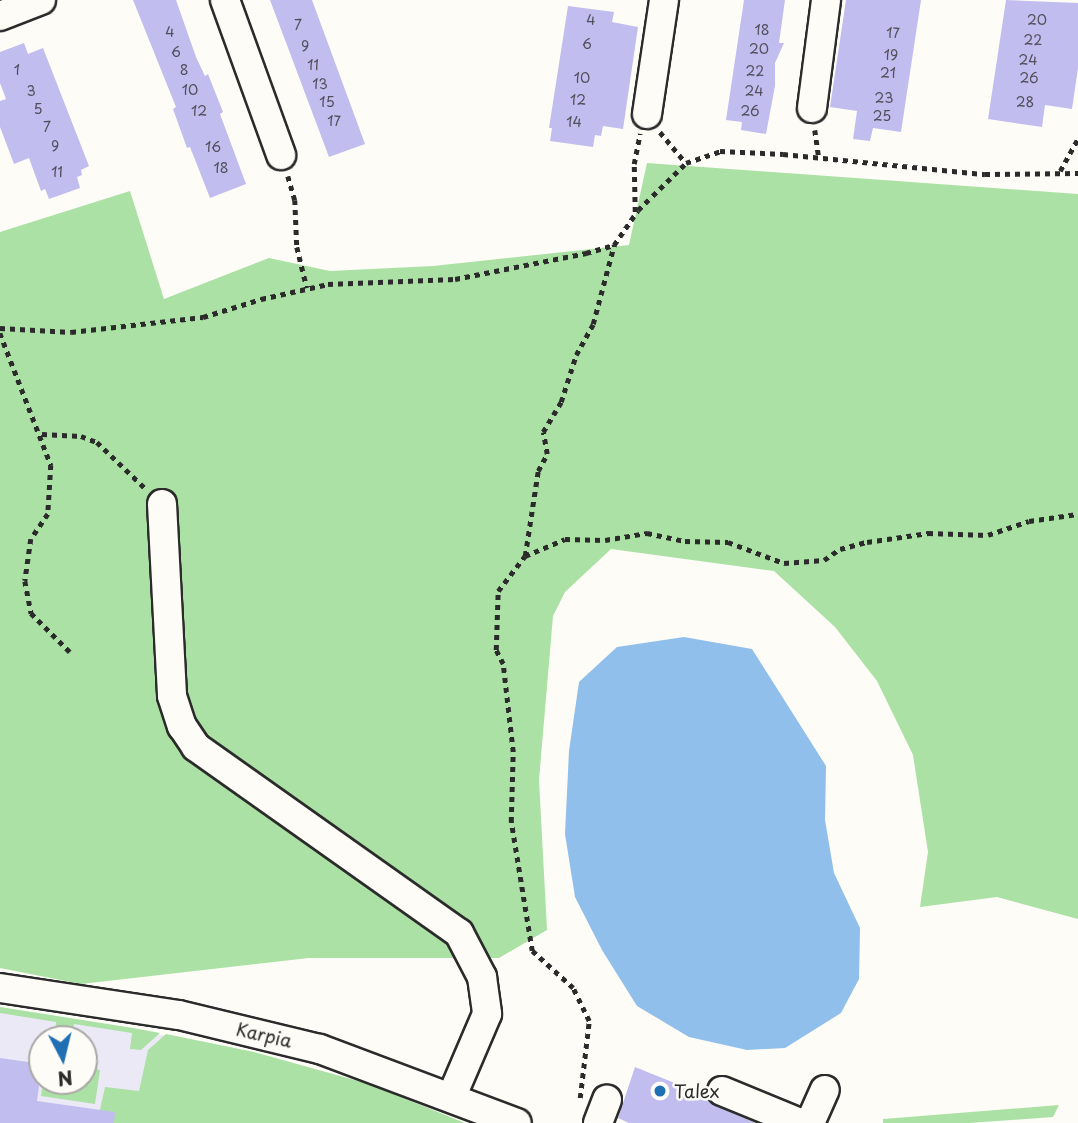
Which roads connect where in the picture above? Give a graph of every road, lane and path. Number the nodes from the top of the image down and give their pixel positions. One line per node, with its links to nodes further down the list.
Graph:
1 (41, 0): 5 (street)
2 (225, 0): 9 (street)
3 (664, 0): 7 (street)
4 (826, 0): 6 (street)
5 (0, 16)
6 (812, 108)
7 (647, 114): 10 (path); 13 (path)
8 (1078, 139): 11 (path)
9 (281, 155): 15 (path)
10 (686, 163): 11 (path); 13 (path)
11 (1060, 171): 12 (path)
12 (1078, 173)
13 (635, 213): 14 (path)
14 (614, 245): 15 (path); 20 (path)
15 (307, 288): 16 (path)
16 (0, 330): 17 (path)
17 (42, 434): 18 (path); 21 (path)
18 (162, 504): 25 (street)
19 (1078, 513): 20 (path)
20 (525, 556): 26 (path)
21 (70, 652)
22 (0, 988): 25 (street, Karpia)
23 (825, 1090): 29 (street)
24 (722, 1091): 28 (street)
25 (452, 1098): 27 (street, Karpia)
26 (579, 1101)
27 (517, 1123)
28 (800, 1123)
29 (810, 1123)

